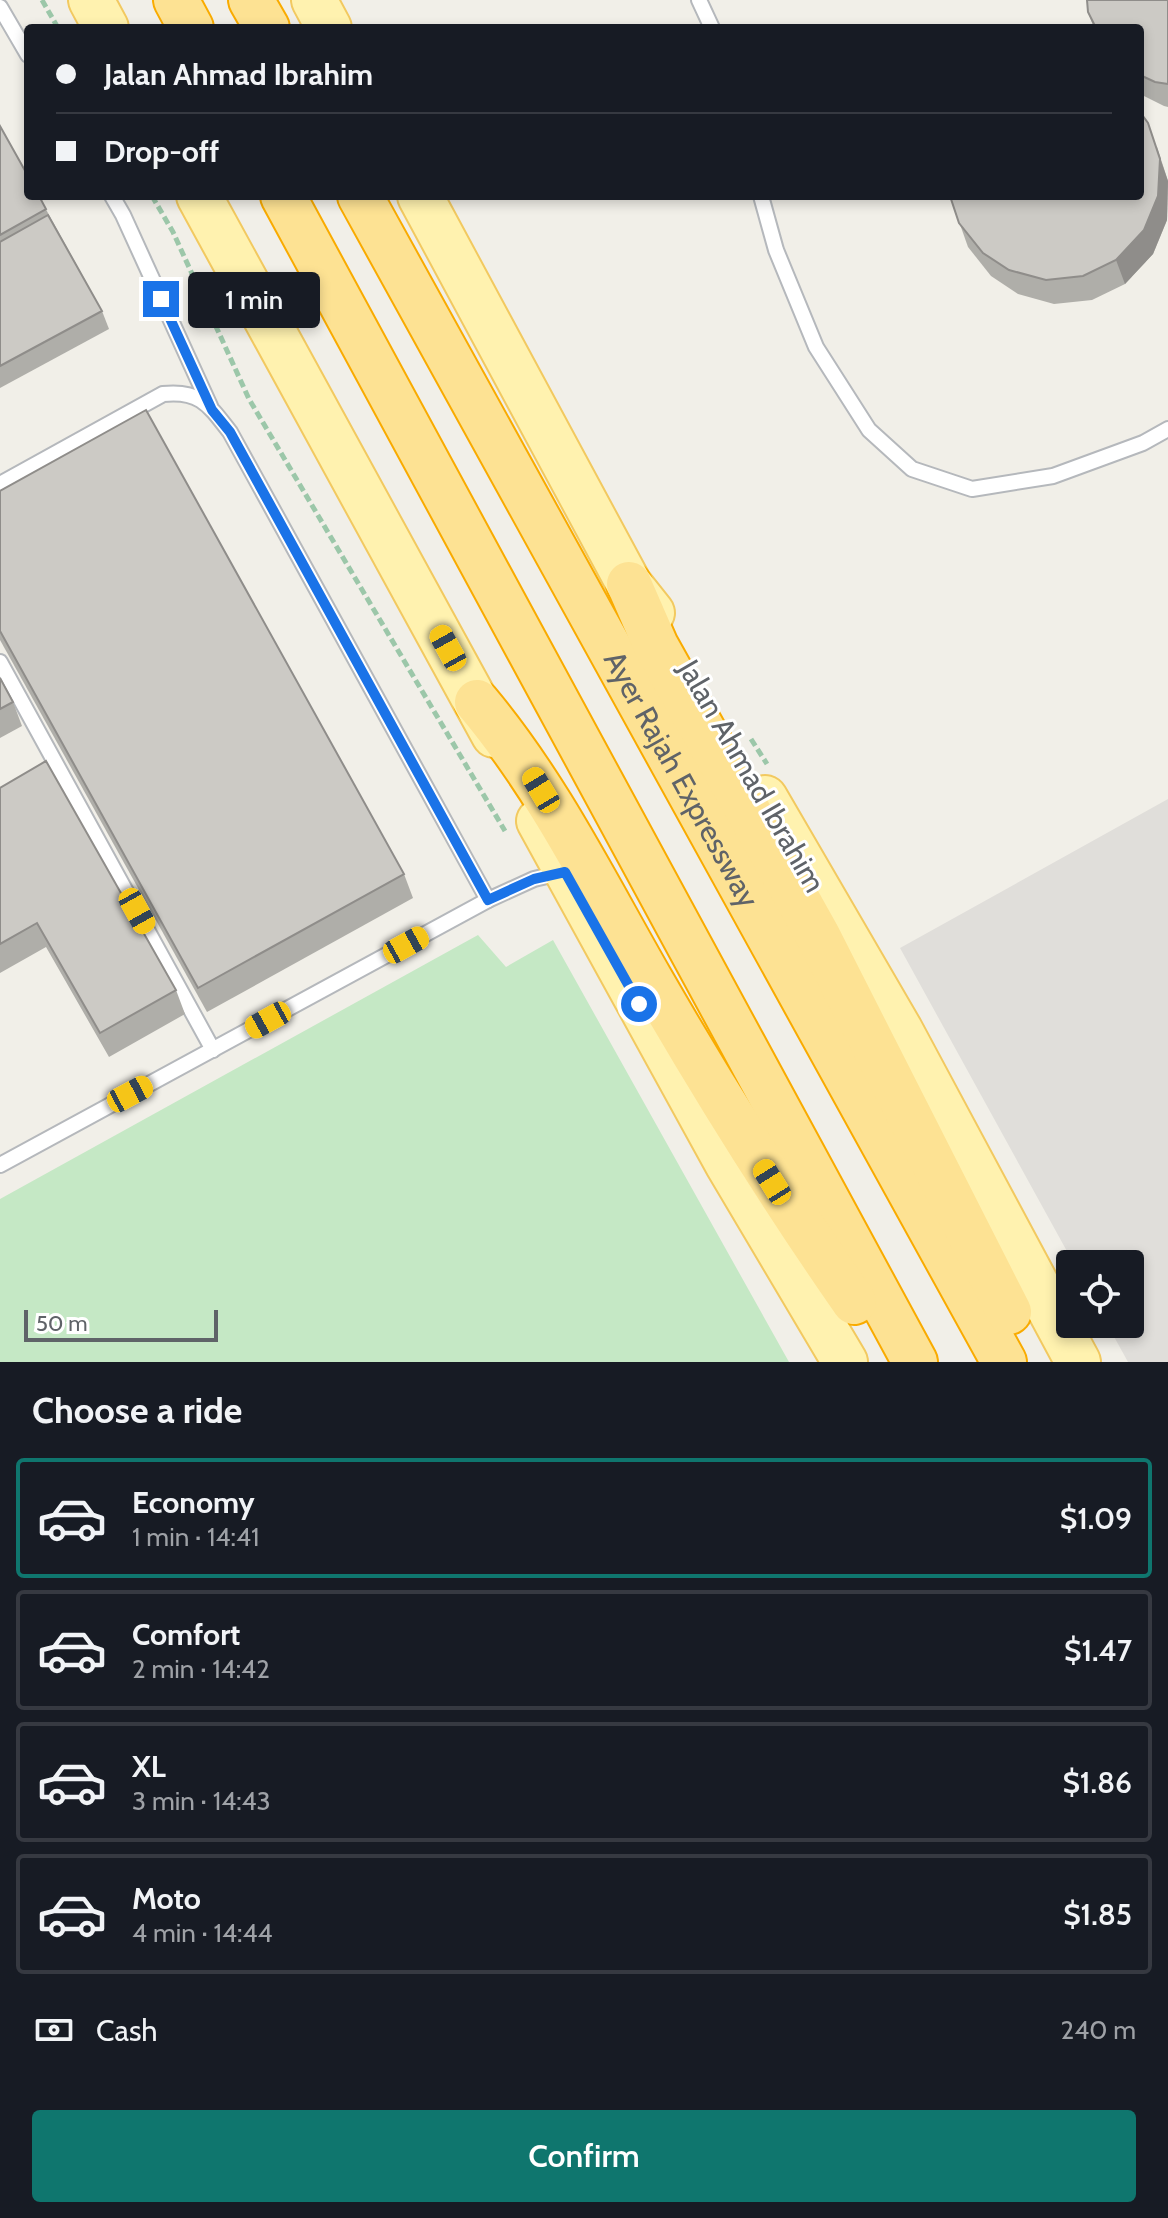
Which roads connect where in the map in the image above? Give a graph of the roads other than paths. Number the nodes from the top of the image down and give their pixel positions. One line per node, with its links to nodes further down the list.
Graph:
1 (91, 0): 7 (main road)
2 (176, 0): 8 (highway)
3 (251, 0): 9 (highway)
4 (314, 0): 10 (main road)
5 (699, 0): 11 (lane)
6 (0, 7): 12 (lane)
7 (104, 24)
8 (189, 24)
9 (265, 24)
10 (327, 24)
11 (710, 24)
12 (24, 48)
13 (114, 200): 19 (lane)
14 (201, 200): 24 (main road)
15 (285, 200): 31 (highway)
16 (362, 200): 32 (highway, Ayer Rajah Expressway)
17 (422, 200): 22 (main road, Jalan Ahmad Ibrahim)
18 (762, 200): 20 (lane)
19 (212, 410): 21 (lane); 26 (lane)
20 (1168, 429)
21 (0, 484)
22 (629, 584): 33 (highway); 34 (main road, Jalan Ahmad Ibrahim)
23 (0, 662): 27 (lane)
24 (477, 702): 25 (main road); 30 (highway)
25 (550, 876): 26 (lane); 29 (main road)
26 (488, 900): 27 (lane)
27 (213, 1050): 28 (lane)
28 (0, 1165)
29 (845, 1362)
30 (903, 1362)
31 (915, 1362)
32 (1004, 1362)
33 (1035, 1362)
34 (1078, 1362)

